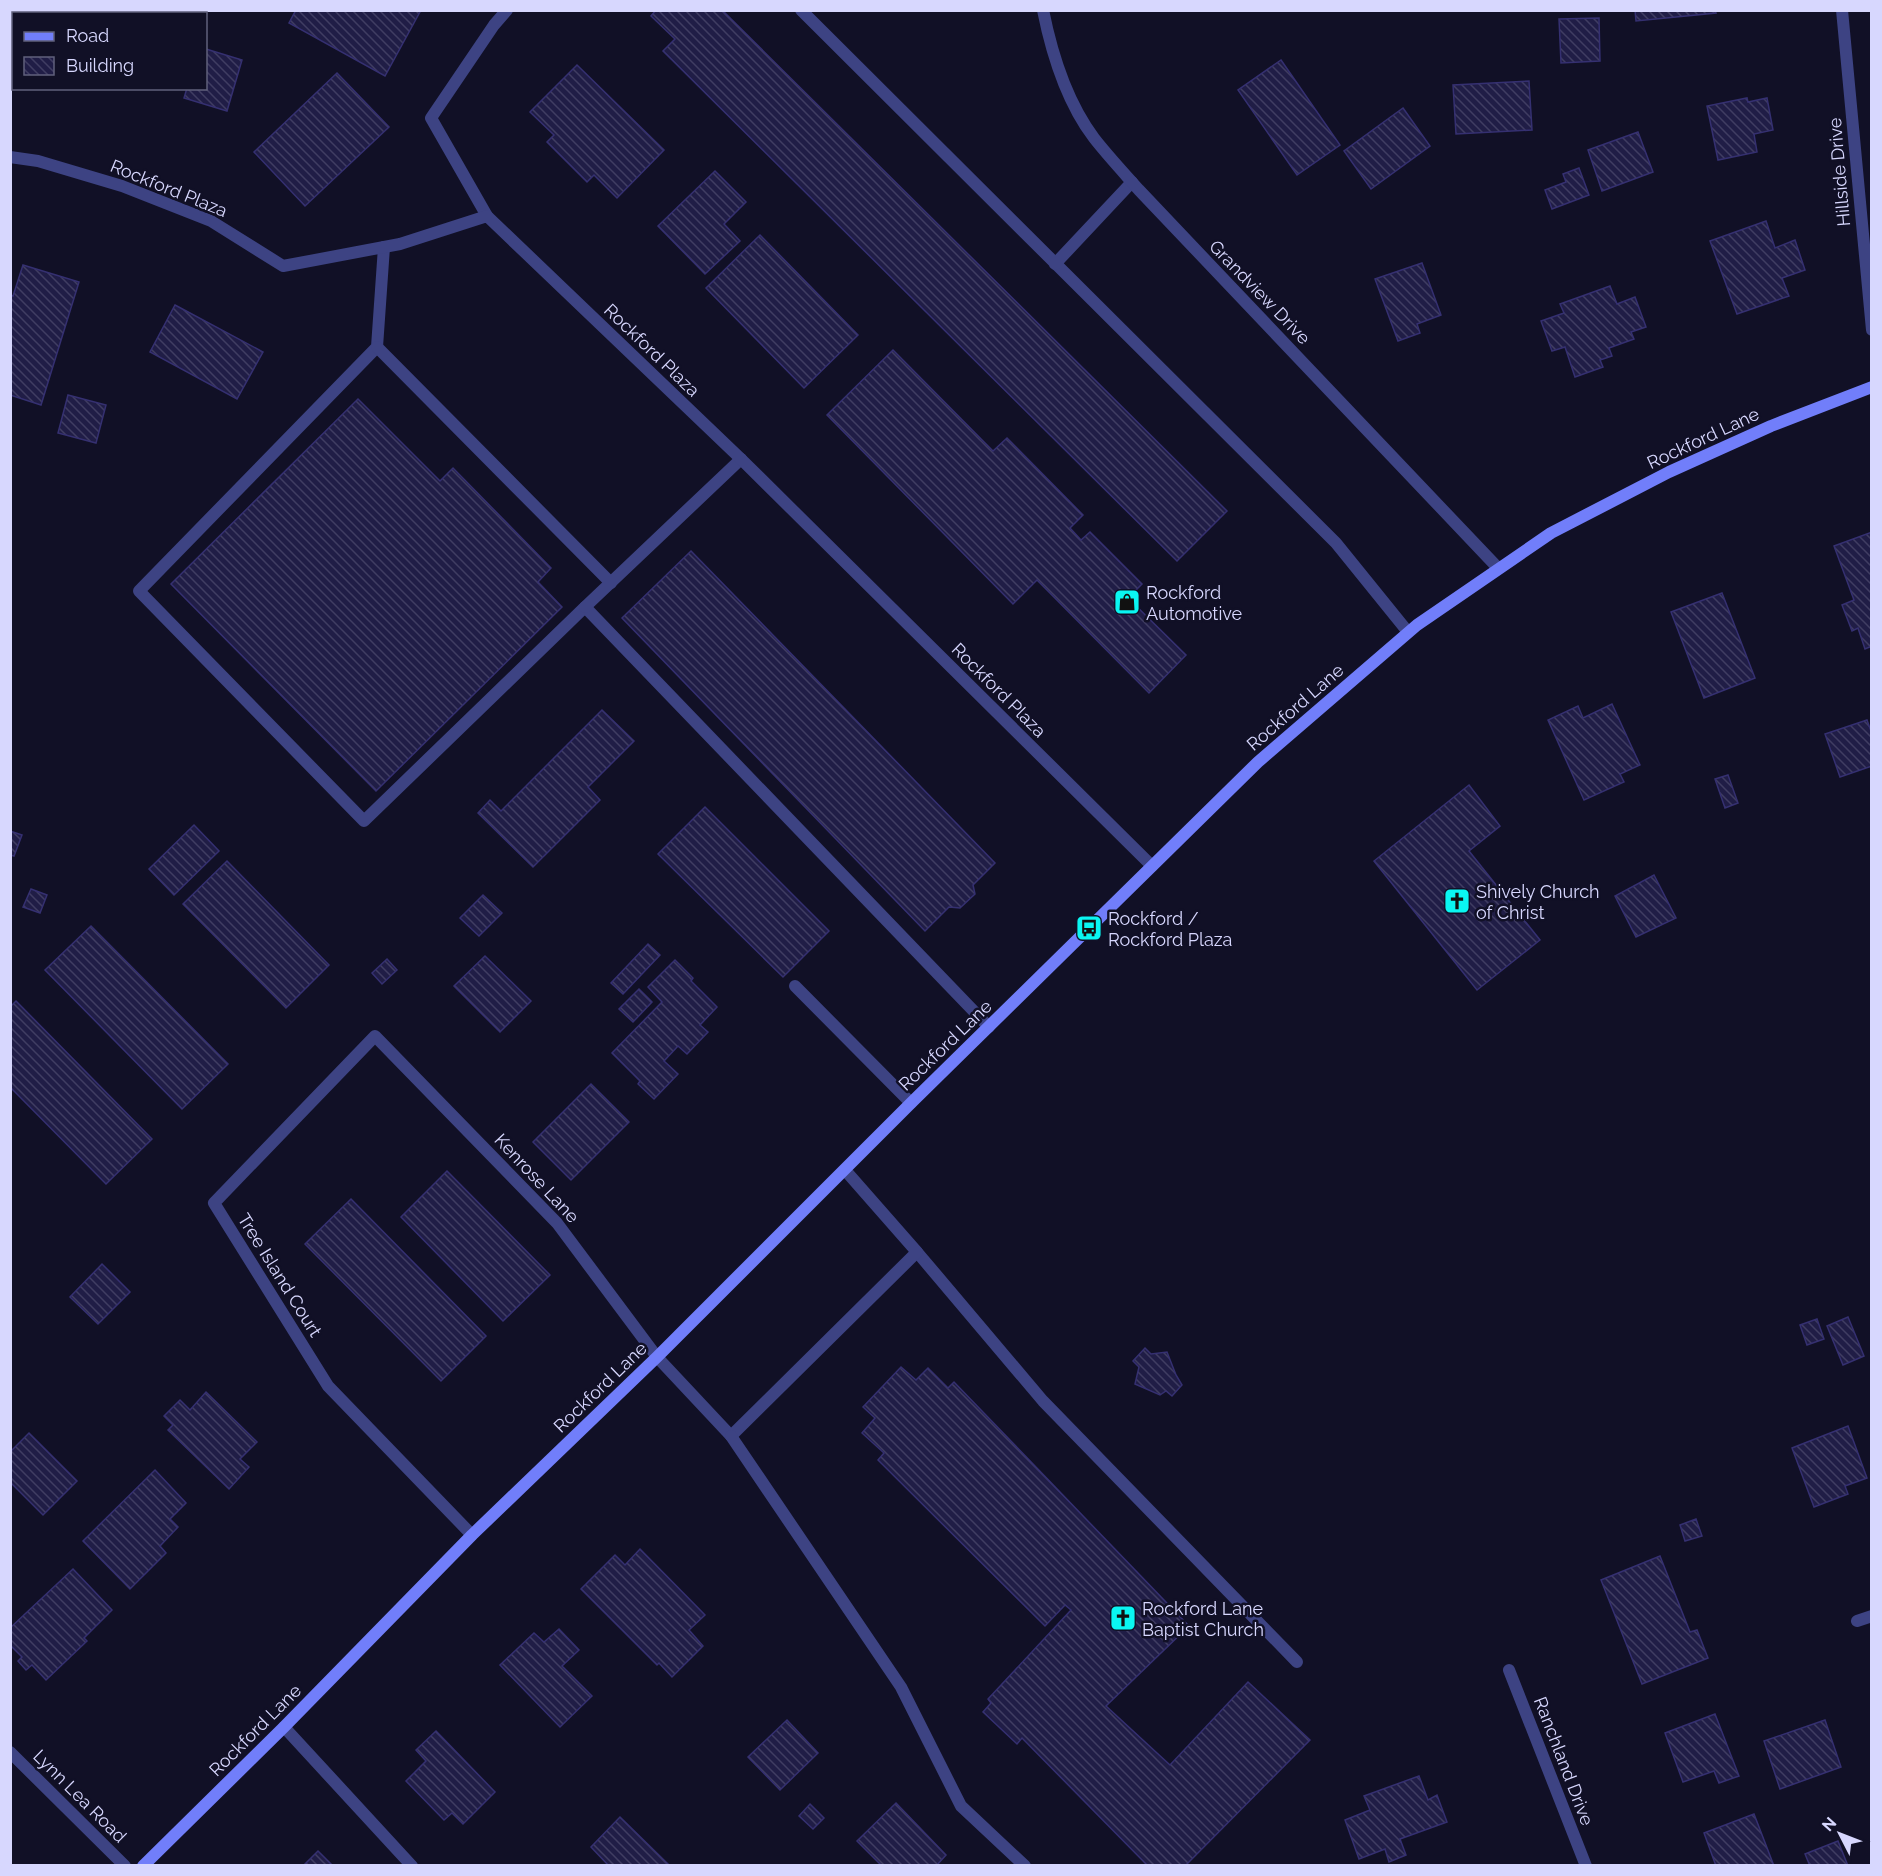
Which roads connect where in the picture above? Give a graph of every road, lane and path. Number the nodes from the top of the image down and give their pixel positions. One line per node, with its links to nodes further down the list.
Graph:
1 (507, 10): 7 (street)
2 (801, 10): 9 (street)
3 (1043, 10): 6 (street, Grandview Drive)
4 (1842, 10): 10 (street, Hillside Drive)
5 (10, 157): 8 (street, Rockford Plaza)
6 (1132, 182): 9 (street); 14 (street, Grandview Drive)
7 (487, 216): 8 (street, Rockford Plaza); 13 (street, Rockford Plaza)
8 (384, 247): 11 (street)
9 (1055, 264): 17 (street)
10 (1872, 330)
11 (377, 346): 15 (street); 16 (street)
12 (1872, 387): 14 (main road, Rockford Lane)
13 (741, 459): 15 (street); 18 (street, Rockford Plaza)
14 (1498, 568): 17 (main road, Rockford Lane)
15 (611, 583): 16 (street)
16 (585, 607): 20 (street)
17 (1408, 632): 18 (main road, Rockford Lane)
18 (1152, 866): 20 (main road, Rockford Lane)
19 (795, 986): 22 (street)
20 (989, 1027): 22 (main road, Rockford Lane)
21 (375, 1036): 25 (street, Kenrose Lane); 27 (street, Tree Island Court)
22 (911, 1103): 23 (main road, Rockford Lane)
23 (845, 1170): 24 (street); 25 (main road, Rockford Lane)
24 (917, 1252): 26 (street); 30 (street)
25 (657, 1358): 26 (street, Kenrose Lane); 27 (main road, Rockford Lane)
26 (731, 1436): 37 (street, Kenrose Lane)
27 (472, 1535): 32 (main road, Rockford Lane)
28 (1872, 1616): 29 (street)
29 (1857, 1621)
30 (1297, 1662)
31 (1509, 1670): 38 (street, Ranchland Drive)
32 (284, 1727): 35 (main road, Rockford Lane); 36 (street)
33 (10, 1752): 34 (street, Lynn Lea Road)
34 (125, 1866)
35 (142, 1866)
36 (412, 1866)
37 (1024, 1866)
38 (1586, 1866)

